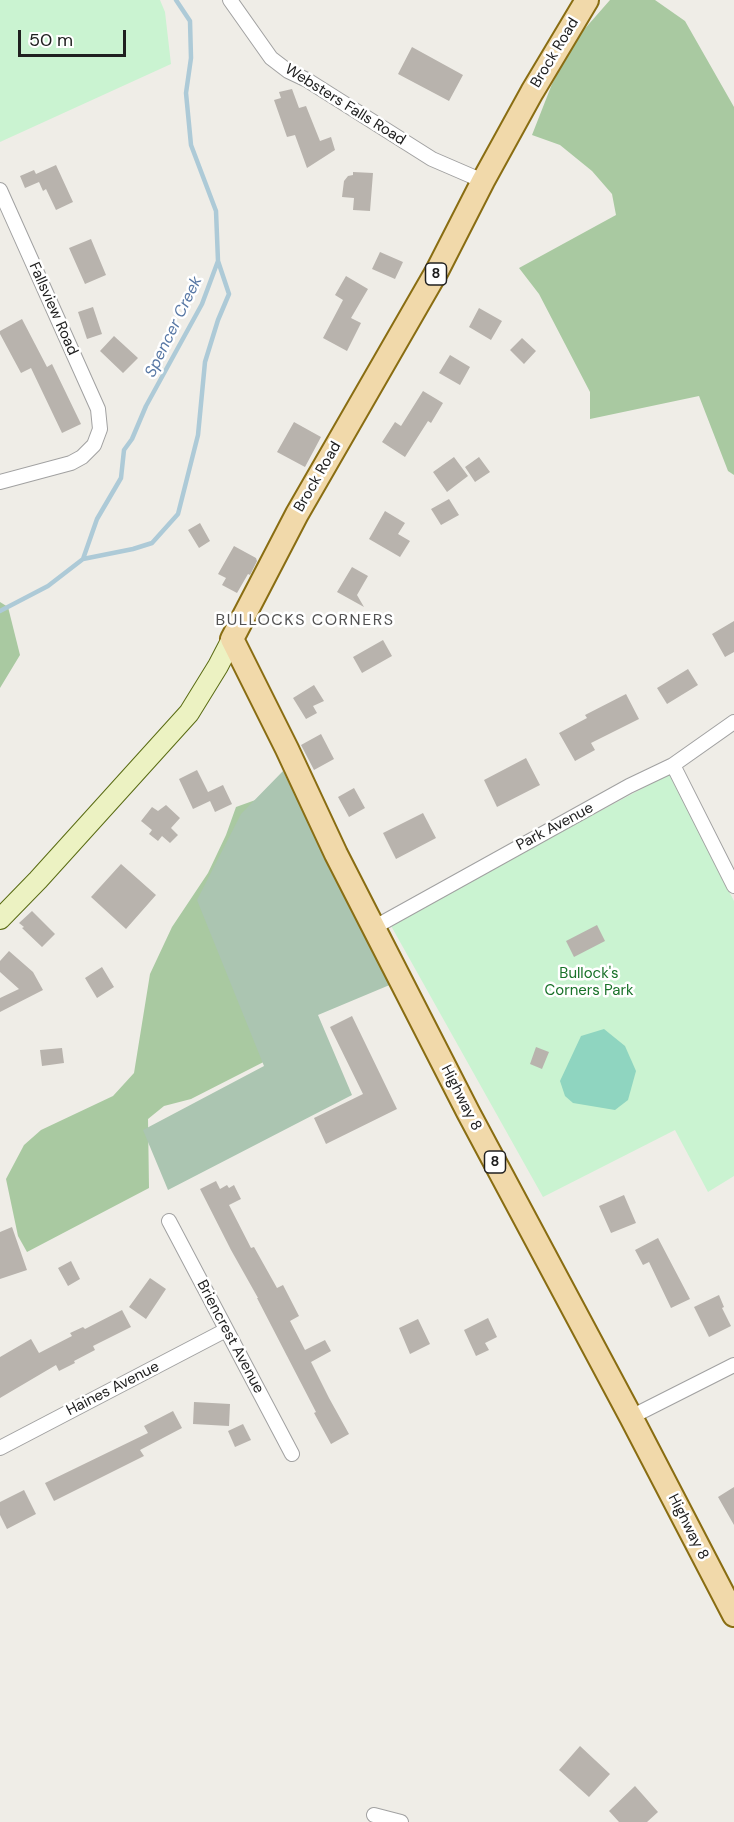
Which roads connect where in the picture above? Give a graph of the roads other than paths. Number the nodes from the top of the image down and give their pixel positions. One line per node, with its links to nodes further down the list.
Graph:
1 (230, 0): 3 (street, Websters Falls Road)
2 (587, 0): 3 (main road, Brock Road / 8)
3 (483, 181): 6 (main road, Brock Road / 8)
4 (0, 190): 5 (street, Fallsview Road)
5 (0, 482)
6 (232, 639): 10 (main road, Brock Road); 11 (main road, Highway 8 / 8)
7 (734, 722): 8 (street, Park Avenue)
8 (673, 765): 9 (street); 11 (street, Park Avenue)
9 (734, 886)
10 (0, 919)
11 (373, 928): 15 (main road, Highway 8 / 8)
12 (168, 1221): 13 (street, Briencrest Avenue)
13 (226, 1330): 16 (street, Haines Avenue); 17 (street, Briencrest Avenue)
14 (734, 1365): 15 (street)
15 (631, 1417): 18 (main road, Highway 8 / 8)
16 (0, 1448)
17 (292, 1454)
18 (734, 1615)
19 (374, 1815): 20 (street)
20 (400, 1822)

